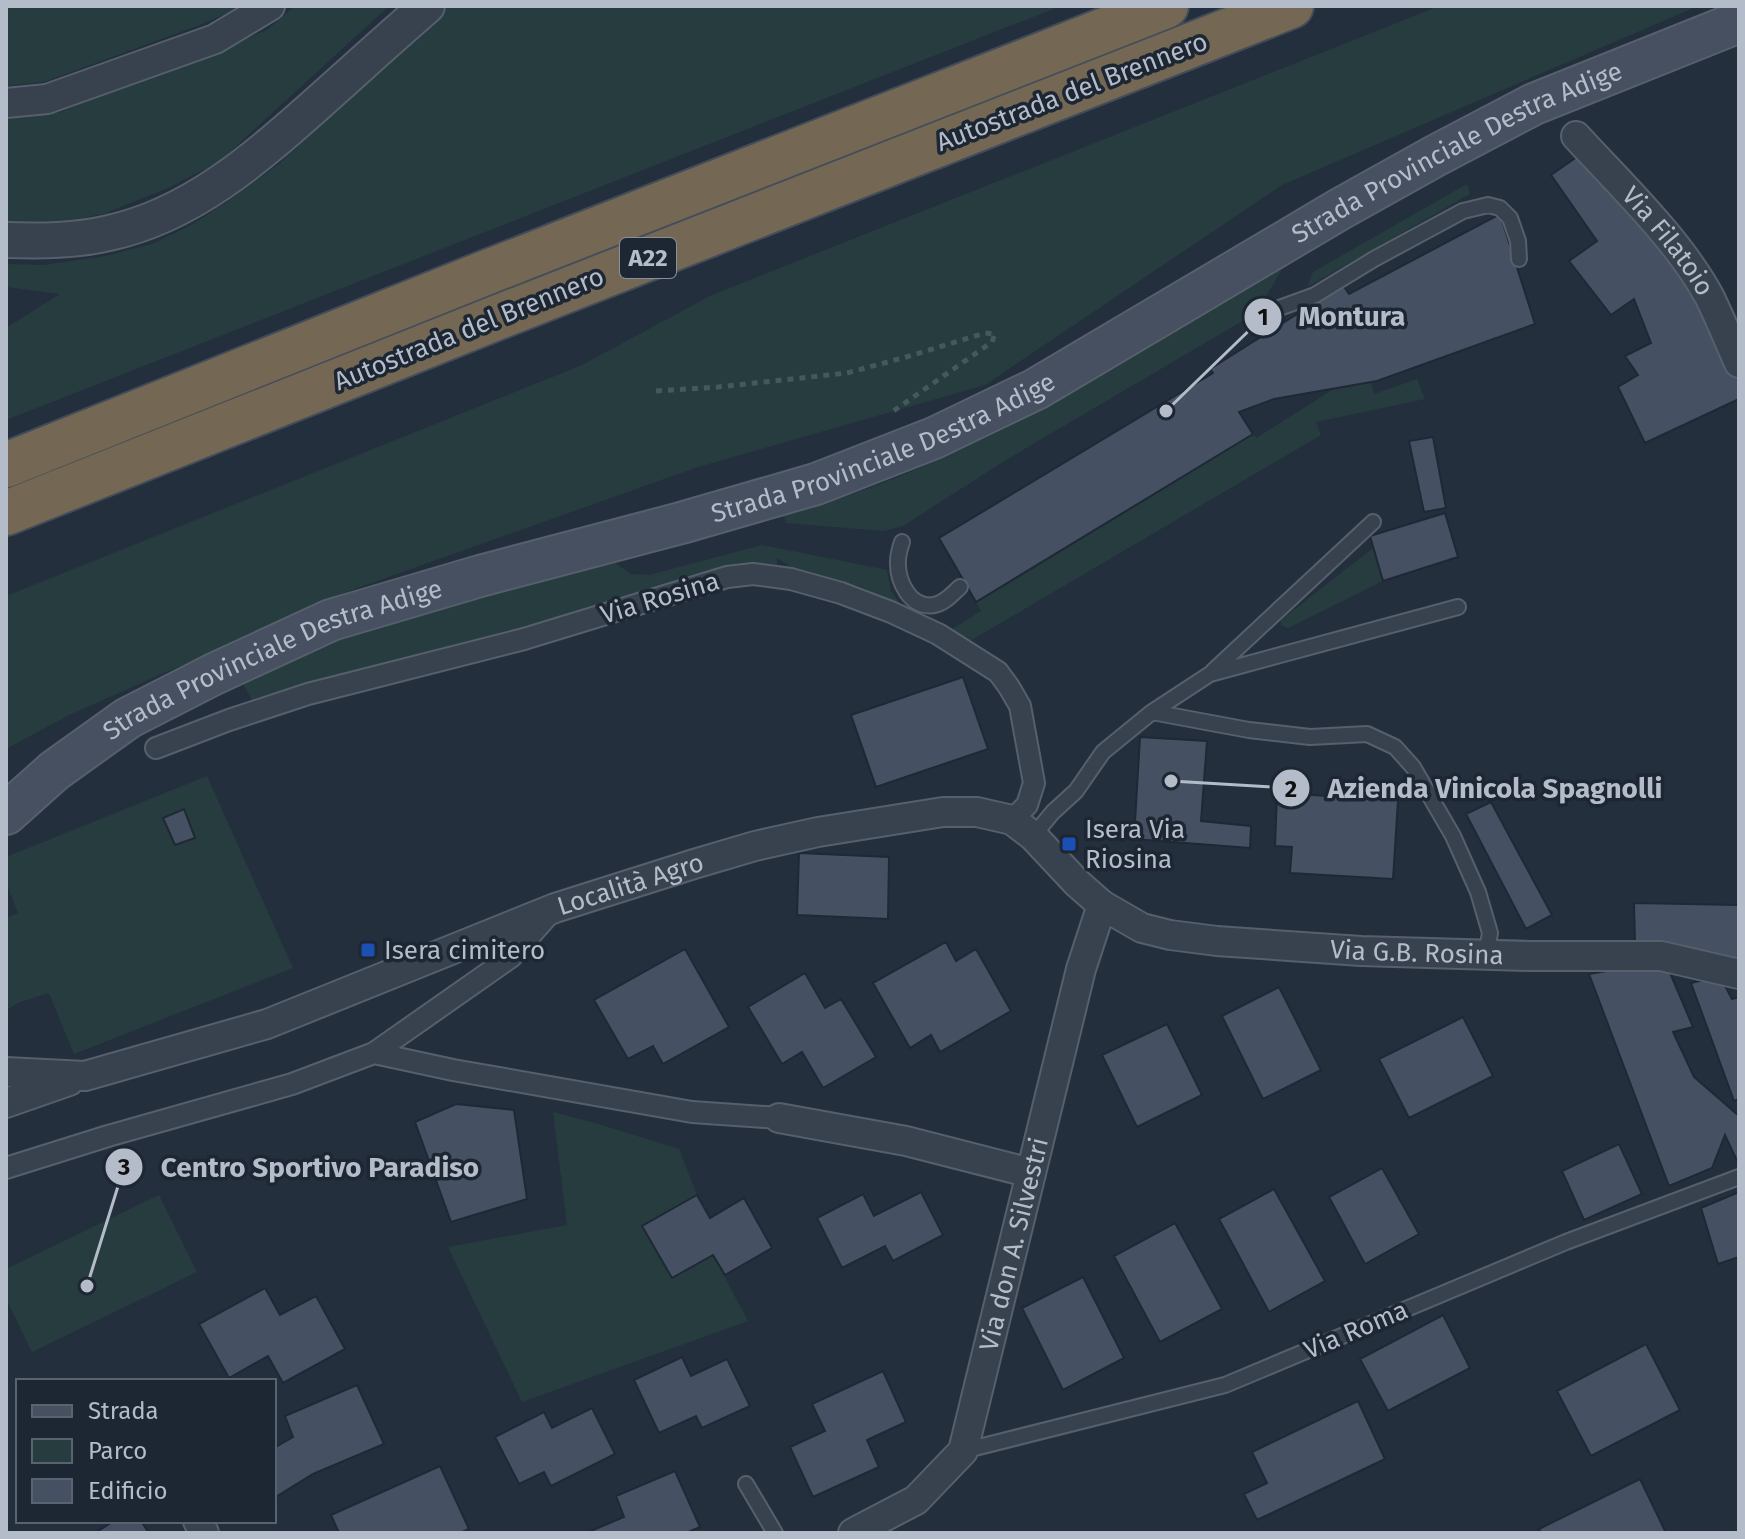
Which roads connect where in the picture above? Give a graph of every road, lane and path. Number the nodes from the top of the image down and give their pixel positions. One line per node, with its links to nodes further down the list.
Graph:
1 (270, 6): 6 (street)
2 (427, 6): 8 (street)
3 (1166, 6): 14 (highway, Autostrada del Brennero / A22)
4 (1291, 6): 15 (highway, Autostrada del Brennero / A22)
5 (1739, 22): 23 (main road, Strada Provinciale Destra Adige)
6 (6, 103)
7 (1576, 136): 11 (street, Via Filatoio)
8 (6, 240)
9 (1519, 259): 10 (lane)
10 (1271, 311)
11 (1739, 363)
12 (656, 391): 13 (path)
13 (884, 418)
14 (6, 465)
15 (6, 513)
16 (1373, 522): 20 (lane)
17 (902, 542): 18 (lane)
18 (960, 587)
19 (1458, 607): 20 (lane)
20 (1210, 674): 21 (lane)
21 (1152, 712): 24 (lane); 27 (lane)
22 (156, 748): 24 (street, Via Rosina)
23 (6, 814)
24 (1022, 828): 25 (street); 26 (street, Località Agro)
25 (1102, 905): 27 (street, Via G.B. Rosina); 35 (street, Via don A. Silvestri)
26 (555, 908): 29 (street); 31 (street, Località Agro)
27 (1486, 955): 28 (street, Via G.B. Rosina)
28 (1739, 974)
29 (374, 1053): 33 (street); 34 (street)
30 (6, 1072): 31 (street, Località Agro)
31 (85, 1076): 32 (street)
32 (6, 1103)
33 (779, 1118): 35 (street)
34 (6, 1168)
35 (1031, 1173): 37 (street, Via don A. Silvestri)
36 (1739, 1177): 37 (lane, Via Roma)
37 (963, 1451): 40 (street)
38 (746, 1484): 39 (lane)
39 (775, 1533)
40 (853, 1533)

